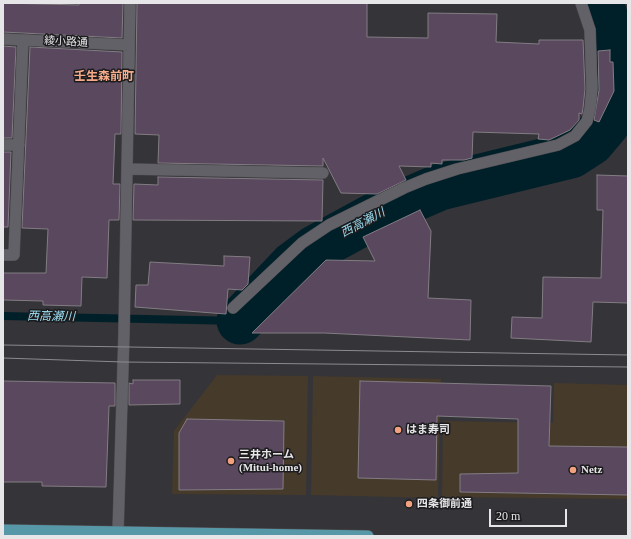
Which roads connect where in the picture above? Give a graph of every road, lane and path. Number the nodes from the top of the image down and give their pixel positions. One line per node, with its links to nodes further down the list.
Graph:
1 (130, 3): 5 (street)
2 (581, 3): 11 (street)
3 (3, 39): 4 (street, 綾小路通)
4 (23, 40): 5 (street, 綾小路通); 7 (street)
5 (129, 45): 8 (street)
6 (3, 145): 7 (street)
7 (19, 145): 10 (street)
8 (127, 169): 9 (street); 13 (street)
9 (323, 173)
10 (3, 255)
11 (233, 308)
12 (3, 530): 13 (main road)
13 (118, 532): 14 (main road)
14 (173, 534): 15 (main road)
15 (368, 536)

